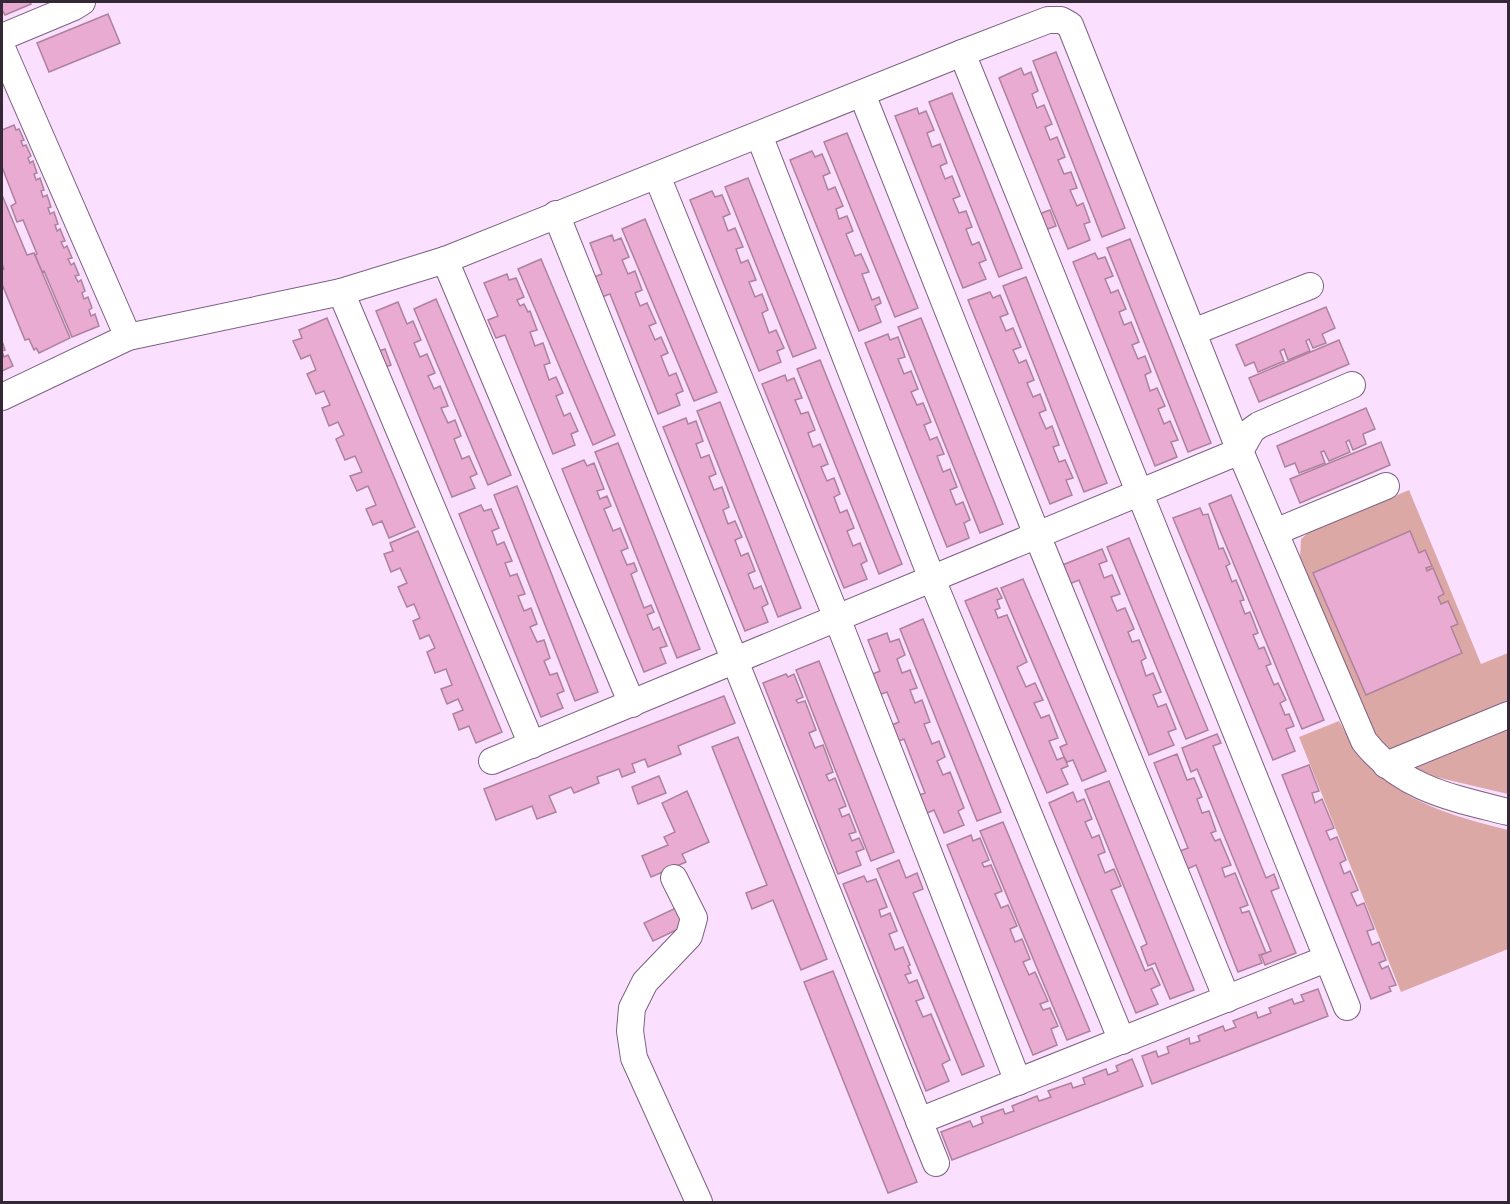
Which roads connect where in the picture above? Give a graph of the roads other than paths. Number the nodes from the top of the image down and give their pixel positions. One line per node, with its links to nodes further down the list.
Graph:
1 (82, 2): 2 (street)
2 (2, 37)
3 (2, 48): 5 (street)
4 (962, 53): 6 (street); 13 (street); 19 (street)
5 (10, 94): 14 (street)
6 (862, 94): 7 (street); 21 (street)
7 (759, 135): 8 (street); 22 (street)
8 (657, 176): 9 (street); 23 (street)
9 (556, 214): 10 (street); 24 (street)
10 (445, 260): 12 (street); 25 (street)
11 (1310, 286): 13 (street)
12 (341, 292): 14 (street); 27 (street)
13 (1193, 332): 17 (street)
14 (128, 337): 16 (street)
15 (1352, 385): 17 (street)
16 (2, 397)
17 (1240, 451): 19 (street); 20 (street)
18 (1386, 486): 20 (street)
19 (1139, 493): 21 (street); 32 (street)
20 (1275, 532): 29 (street)
21 (1037, 535): 22 (street); 33 (street)
22 (932, 579): 23 (street); 35 (street)
23 (837, 618): 24 (street); 36 (street)
24 (735, 661): 25 (street); 37 (street)
25 (632, 704): 27 (street)
26 (1509, 715): 29 (street)
27 (532, 745): 28 (street)
28 (492, 761)
29 (1386, 765): 30 (street)
30 (1509, 812)
31 (674, 878): 39 (street)
32 (1326, 959): 33 (street); 34 (street)
33 (1227, 999): 35 (street)
34 (1347, 1007)
35 (1122, 1041): 36 (street)
36 (1018, 1082): 37 (street)
37 (919, 1121): 38 (street)
38 (936, 1163)
39 (699, 1203)

